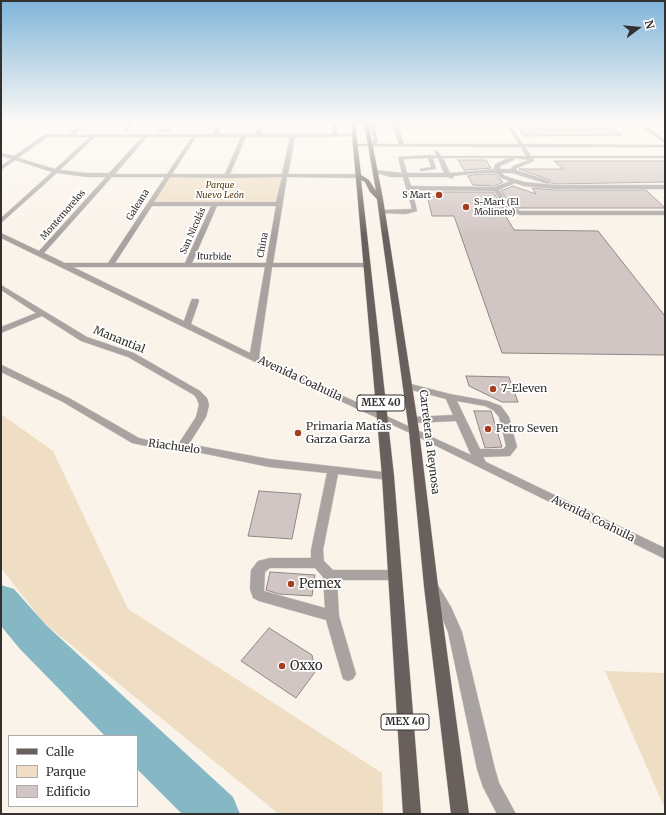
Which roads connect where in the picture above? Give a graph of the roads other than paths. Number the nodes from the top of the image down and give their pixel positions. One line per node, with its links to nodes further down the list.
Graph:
1 (11, 160): 15 (street)
2 (20, 160): 16 (street)
3 (67, 160): 16 (street)
4 (123, 160): 23 (street, Montemorelos)
5 (177, 160): 24 (street, Galeana)
6 (234, 160): 25 (street)
7 (288, 160): 26 (street, China)
8 (361, 160): 19 (main road, MEX 40)
9 (402, 160): 20 (street)
10 (431, 160): 20 (street)
11 (441, 160): 22 (street)
12 (509, 160): 17 (street)
13 (531, 160): 18 (street)
14 (372, 162): 19 (main road); 21 (main road, Carretera a Reynosa / MEX 40)
15 (1, 168)
16 (55, 171): 23 (street); 41 (street)
17 (497, 171): 18 (street); 22 (street); 27 (street)
18 (513, 171): 28 (street)
19 (364, 172): 26 (street); 35 (main road); 47 (main road, MEX 40)
20 (404, 174): 21 (street); 22 (street); 30 (street)
21 (376, 175): 35 (main road, Carretera a Reynosa / MEX 40)
22 (452, 175): 32 (street)
23 (108, 176): 24 (street); 43 (street, Montemorelos)
24 (166, 176): 25 (street); 36 (street, Galeana)
25 (227, 176): 26 (street)
26 (285, 176): 38 (street, China)
27 (513, 182): 28 (street); 33 (street)
28 (555, 187): 29 (street)
29 (665, 187)
30 (408, 188): 31 (street); 34 (street)
31 (436, 188): 32 (street); 34 (street)
32 (461, 188): 33 (street)
33 (496, 188): 40 (street)
34 (411, 196): 39 (street)
35 (380, 199): 39 (main road, Carretera a Reynosa / MEX 40)
36 (150, 204): 37 (street); 45 (street, Galeana)
37 (216, 204): 38 (street); 46 (street, San Nicolás)
38 (279, 204): 48 (street, China)
39 (382, 212): 56 (main road, Carretera a Reynosa / MEX 40)
40 (665, 213)
41 (1, 221)
42 (1, 235): 43 (street, Avenida Coahuila)
43 (41, 254): 44 (street, Avenida Coahuila)
44 (62, 265): 45 (street, Iturbide); 52 (street, Avenida Coahuila)
45 (110, 265): 46 (street, Iturbide)
46 (188, 265): 48 (street, Iturbide)
47 (366, 265): 48 (street, Iturbide); 58 (main road, MEX 40)
48 (268, 266): 54 (street, China)
49 (1, 287): 51 (street, Manantial)
50 (195, 301): 52 (street)
51 (42, 313): 53 (street); 61 (street, Manantial)
52 (186, 325): 54 (street, Avenida Coahuila)
53 (1, 330)
54 (254, 358): 58 (street, Avenida Coahuila)
55 (1, 368): 61 (street, Riachuelo)
56 (407, 386): 57 (street); 60 (main road, Carretera a Reynosa / MEX 40)
57 (450, 397): 59 (street); 62 (street)
58 (382, 416): 60 (street, Avenida Coahuila); 65 (main road, MEX 40)
59 (460, 418): 60 (street); 62 (street)
60 (413, 426): 63 (street, Avenida Coahuila); 70 (main road, Carretera a Reynosa / MEX 40)
61 (182, 446): 64 (street, Riachuelo)
62 (476, 453): 63 (street)
63 (482, 465): 66 (street, Avenida Coahuila)
64 (333, 470): 65 (street, Riachuelo); 67 (street)
65 (388, 476): 69 (main road, MEX 40)
66 (665, 554)
67 (318, 563): 68 (street); 71 (street)
68 (330, 575): 69 (street); 71 (street)
69 (395, 575): 73 (main road, MEX 40)
70 (431, 586): 74 (main road, Carretera a Reynosa / MEX 40); 75 (street)
71 (332, 616): 72 (street)
72 (348, 674)
73 (412, 814)
74 (460, 814)
75 (507, 814)

